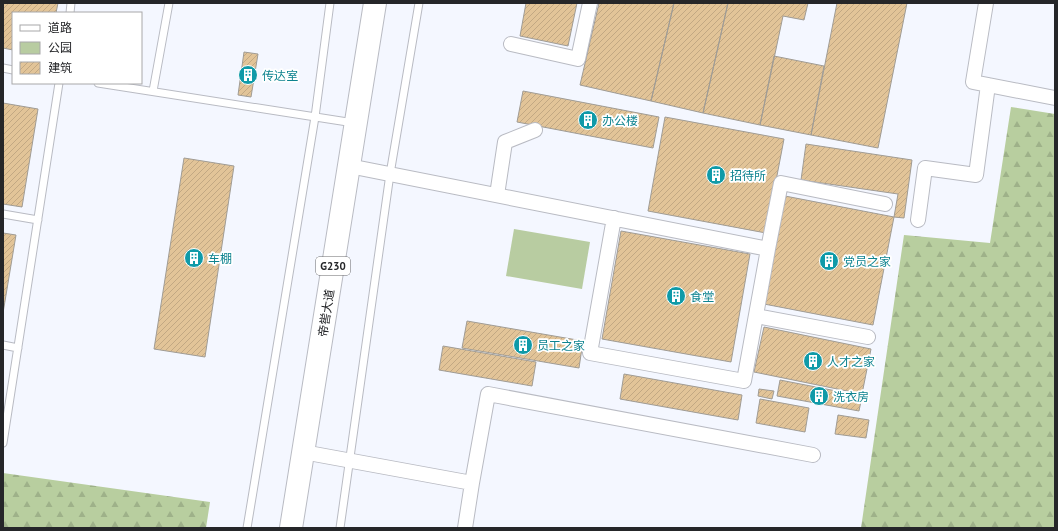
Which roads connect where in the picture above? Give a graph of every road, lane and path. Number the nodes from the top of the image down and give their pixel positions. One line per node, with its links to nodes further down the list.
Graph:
1 (169, 3): 11 (lane)
2 (330, 3): 13 (lane)
3 (375, 3): 14 (highway, 帝喾大道 / G230)
4 (419, 3): 17 (lane)
5 (590, 3): 7 (street)
6 (986, 3): 10 (street)
7 (511, 44)
8 (59, 84): 22 (lane)
9 (105, 84): 11 (lane)
10 (988, 84): 12 (street); 23 (street)
11 (153, 91): 13 (lane)
12 (1055, 98)
13 (315, 117): 14 (lane); 34 (lane)
14 (356, 123): 16 (highway, 帝喾大道 / G230)
15 (535, 130): 18 (street)
16 (349, 166): 17 (street); 30 (highway, 帝喾大道 / G230)
17 (390, 174): 18 (street); 32 (lane)
18 (497, 195): 21 (street)
19 (885, 204): 24 (street)
20 (3, 214): 22 (lane)
21 (614, 218): 24 (street); 25 (street)
22 (38, 220): 28 (lane)
23 (918, 220)
24 (768, 249): 25 (street)
25 (756, 316): 26 (street)
26 (868, 337)
27 (3, 345): 28 (lane)
28 (18, 348): 29 (lane)
29 (3, 443)
30 (303, 452): 32 (street); 35 (highway, 帝喾大道 / G230)
31 (813, 455): 33 (street)
32 (350, 461): 33 (street); 36 (lane)
33 (472, 483): 37 (street)
34 (247, 528)
35 (291, 528)
36 (340, 528)
37 (465, 528)

